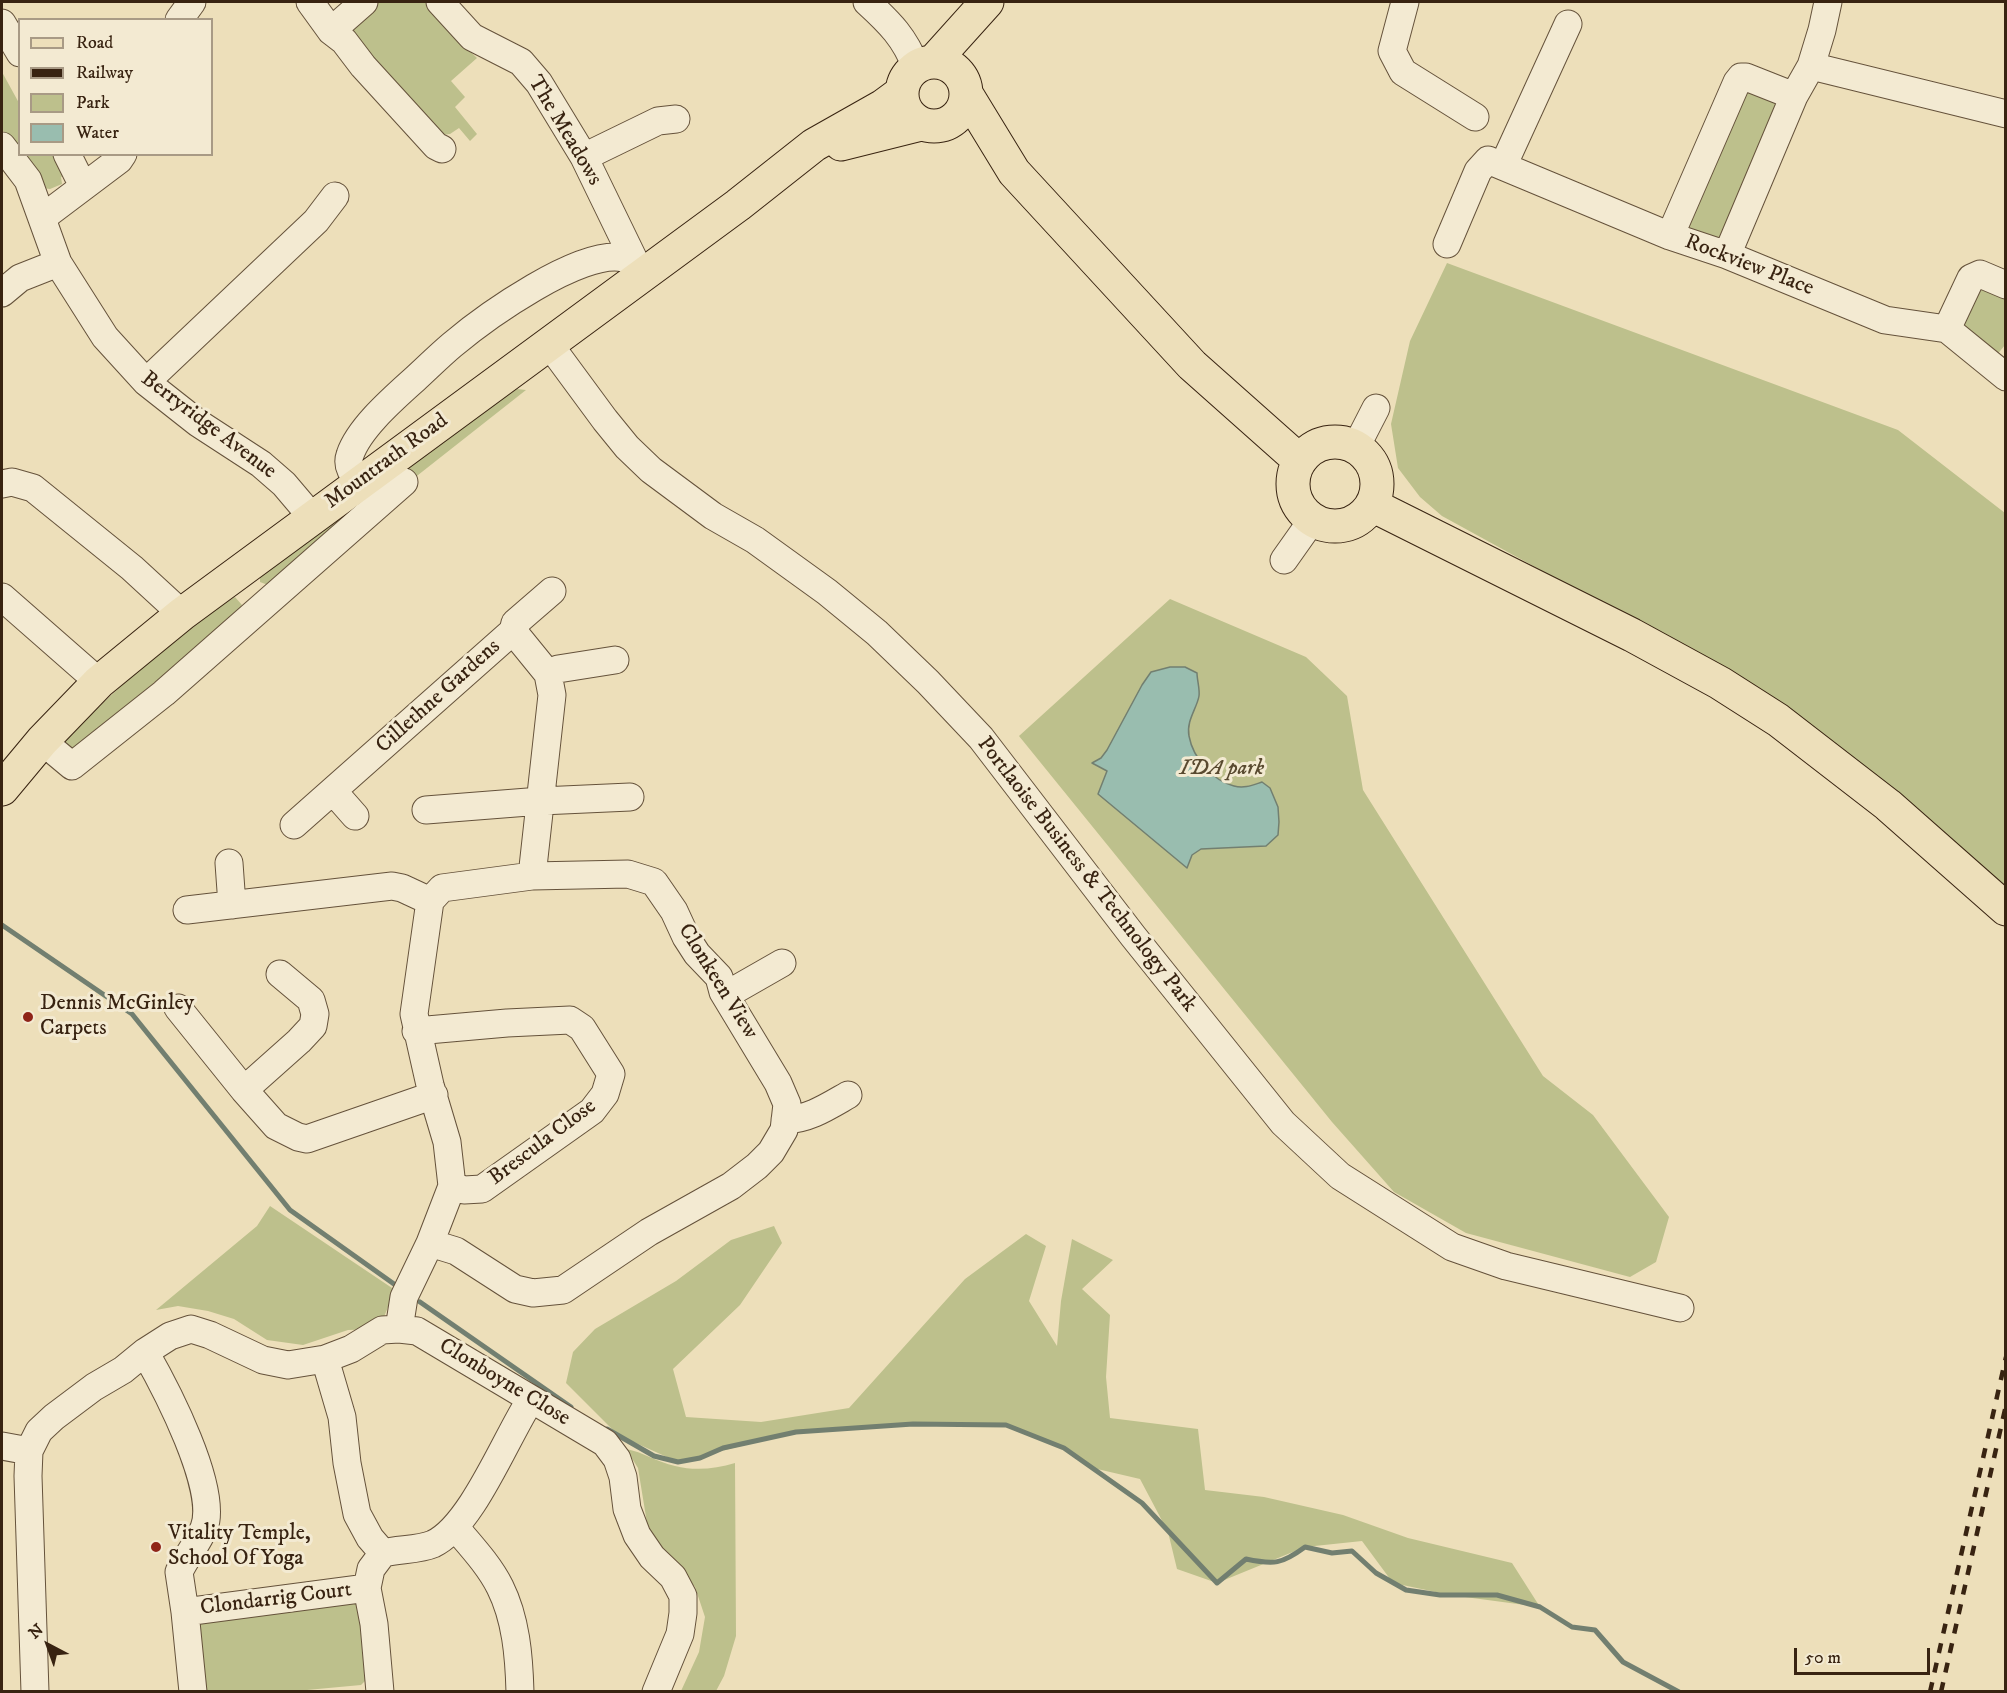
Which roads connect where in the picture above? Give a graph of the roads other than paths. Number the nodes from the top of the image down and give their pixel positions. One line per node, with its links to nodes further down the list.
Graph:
1 (192, 2): 10 (street)
2 (310, 2): 13 (street)
3 (364, 2): 13 (street)
4 (440, 2): 26 (street, The Meadows)
5 (867, 2): 16 (street)
6 (987, 2): 16 (main road, Mountrath Road)
7 (992, 2): 16 (main road, Mountrath Road)
8 (1405, 2): 19 (street)
9 (1828, 2): 15 (street)
10 (180, 18)
11 (2, 22): 14 (street)
12 (1568, 24): 28 (street)
13 (332, 31): 23 (street)
14 (18, 50)
15 (1811, 66): 17 (street); 18 (street)
16 (935, 77): 21 (main road); 21 (main road, Mountrath Road); 27 (main road, Mountrath Road); 29 (main road)
17 (1794, 96): 33 (street); 35 (street)
18 (2006, 114)
19 (1475, 117)
20 (676, 119): 26 (street)
21 (928, 125): 27 (main road, Mountrath Road); 29 (main road)
22 (2, 147): 32 (street, Berryridge Avenue)
23 (442, 149)
24 (68, 156): 30 (street)
25 (122, 156): 30 (street)
26 (584, 157): 37 (street, The Meadows)
27 (795, 161): 37 (main road, Mountrath Road)
28 (1503, 166): 33 (street, Rockview Place); 34 (street)
29 (1014, 172): 46 (main road)
30 (82, 186): 32 (street)
31 (335, 196): 43 (street)
32 (42, 218): 36 (street, Berryridge Avenue)
33 (1670, 236): 35 (street, Rockview Place)
34 (1448, 244)
35 (1727, 255): 40 (street, Rockview Place)
36 (58, 263): 39 (street); 43 (street, Berryridge Avenue)
37 (639, 268): 41 (main road, Mountrath Road); 48 (street)
38 (2006, 285): 40 (street)
39 (2, 293)
40 (1947, 329): 42 (street)
41 (549, 344): 48 (main road, Mountrath Road); 88 (street, Portlaoise Business & Technology Park)
42 (2006, 377)
43 (146, 382): 51 (street, Berryridge Avenue)
44 (1376, 408): 45 (street)
45 (1356, 447): 46 (main road); 50 (main road)
46 (1300, 461): 52 (main road)
47 (404, 482): 57 (street)
48 (360, 483): 51 (main road, Mountrath Road)
49 (2, 484): 58 (street)
50 (1372, 505): 52 (main road); 75 (main road)
51 (312, 517): 54 (main road, Mountrath Road)
52 (1313, 519): 53 (street)
53 (1284, 560)
54 (237, 573): 57 (street); 58 (main road, Mountrath Road)
55 (552, 591): 59 (street)
56 (2, 597): 62 (street)
57 (264, 604): 63 (street)
58 (182, 614): 62 (main road, Mountrath Road)
59 (513, 631): 61 (street, Cillethne Gardens); 65 (street, Cillethne Gardens)
60 (615, 660): 61 (street)
61 (548, 674): 67 (street)
62 (99, 682): 63 (main road, Mountrath Road)
63 (42, 741): 64 (main road, Mountrath Road)
64 (2, 789)
65 (333, 791): 69 (street); 70 (street, Cillethne Gardens)
66 (630, 797): 67 (street)
67 (541, 801): 68 (street); 72 (street)
68 (426, 810)
69 (355, 816)
70 (294, 825)
71 (229, 862): 74 (street)
72 (532, 876): 73 (street, Clonkeen View); 79 (street, Clonkeen View)
73 (430, 901): 74 (street); 81 (street)
74 (232, 905): 76 (street)
75 (2006, 909)
76 (187, 910)
77 (782, 963): 79 (street)
78 (280, 974): 82 (street)
79 (726, 996): 85 (street, Clonkeen View)
80 (178, 1008): 82 (street)
81 (416, 1031): 83 (street); 86 (street, Brescula Close)
82 (244, 1090): 83 (street)
83 (434, 1095): 86 (street)
84 (848, 1095): 85 (street)
85 (785, 1120): 87 (street, Clonkeen View)
86 (452, 1186): 87 (street)
87 (430, 1243): 89 (street)
88 (1680, 1308)
89 (399, 1329): 91 (street); 92 (street, Clonboyne Close)
90 (145, 1352): 91 (street); 94 (street); 98 (street, Clondarrig Court)
91 (325, 1359): 96 (street)
92 (531, 1399): 95 (street); 103 (street, Clonboyne Close)
93 (2, 1446): 94 (street)
94 (29, 1451): 99 (street)
95 (463, 1518): 96 (street); 102 (street)
96 (383, 1552): 97 (street, Clondarrig Court)
97 (367, 1588): 98 (street, Clondarrig Court); 101 (street, Clondarrig Court)
98 (185, 1612): 100 (street, Clondarrig Court)
99 (35, 1692)
100 (193, 1692)
101 (380, 1692)
102 (520, 1692)
103 (657, 1692)

